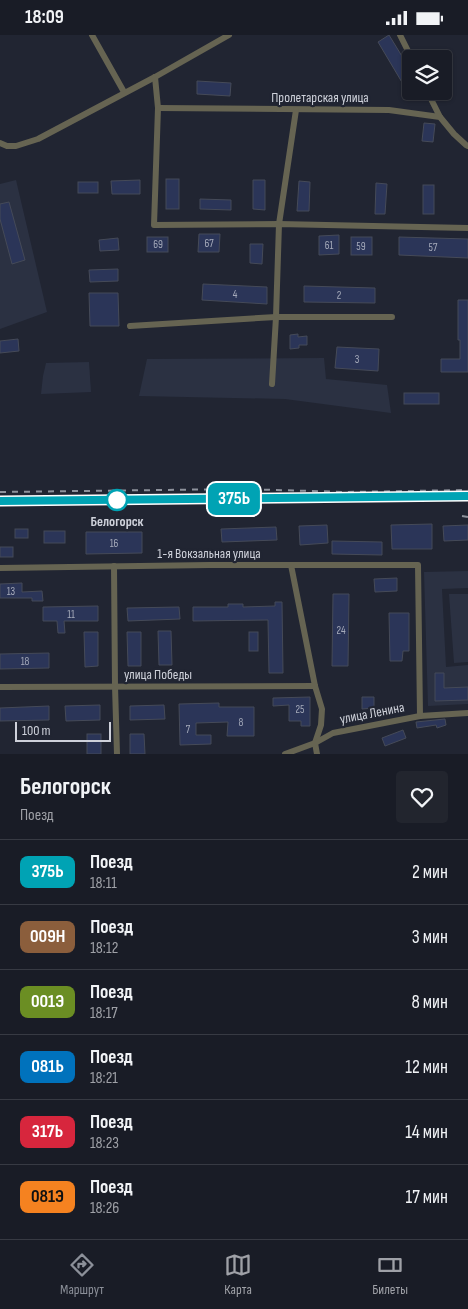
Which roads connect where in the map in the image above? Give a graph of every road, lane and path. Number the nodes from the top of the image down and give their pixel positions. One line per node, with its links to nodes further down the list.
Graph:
1 (92, 35): 6 (street)
2 (229, 35): 5 (street)
3 (400, 35): 4 (street)
4 (408, 50)
5 (155, 77): 6 (street); 8 (street)
6 (124, 92): 11 (street)
7 (432, 100): 10 (street)
8 (158, 108): 9 (street, Пролетарская улица); 13 (street)
9 (296, 110): 10 (street, Пролетарская улица); 13 (street)
10 (440, 117): 12 (street)
11 (0, 143)
12 (468, 146)
13 (279, 224): 14 (street); 15 (street)
14 (468, 228)
15 (276, 317): 16 (street); 17 (street); 18 (street)
16 (392, 317)
17 (130, 326)
18 (272, 384)
19 (290, 565): 20 (street, 1-я Вокзальная улица); 23 (street); 26 (street, 1-я Вокзальная улица)
20 (114, 566): 21 (street, 1-я Вокзальная улица); 22 (street)
21 (0, 568)
22 (115, 686): 23 (street, улица Победы); 24 (street, улица Победы); 28 (street)
23 (316, 686): 27 (street)
24 (0, 687)
25 (468, 713): 26 (street, улица Ленина)
26 (420, 716): 27 (street, улица Ленина)
27 (315, 743): 29 (street, улица Ленина); 30 (street)
28 (117, 754)
29 (284, 754)
30 (317, 754)

